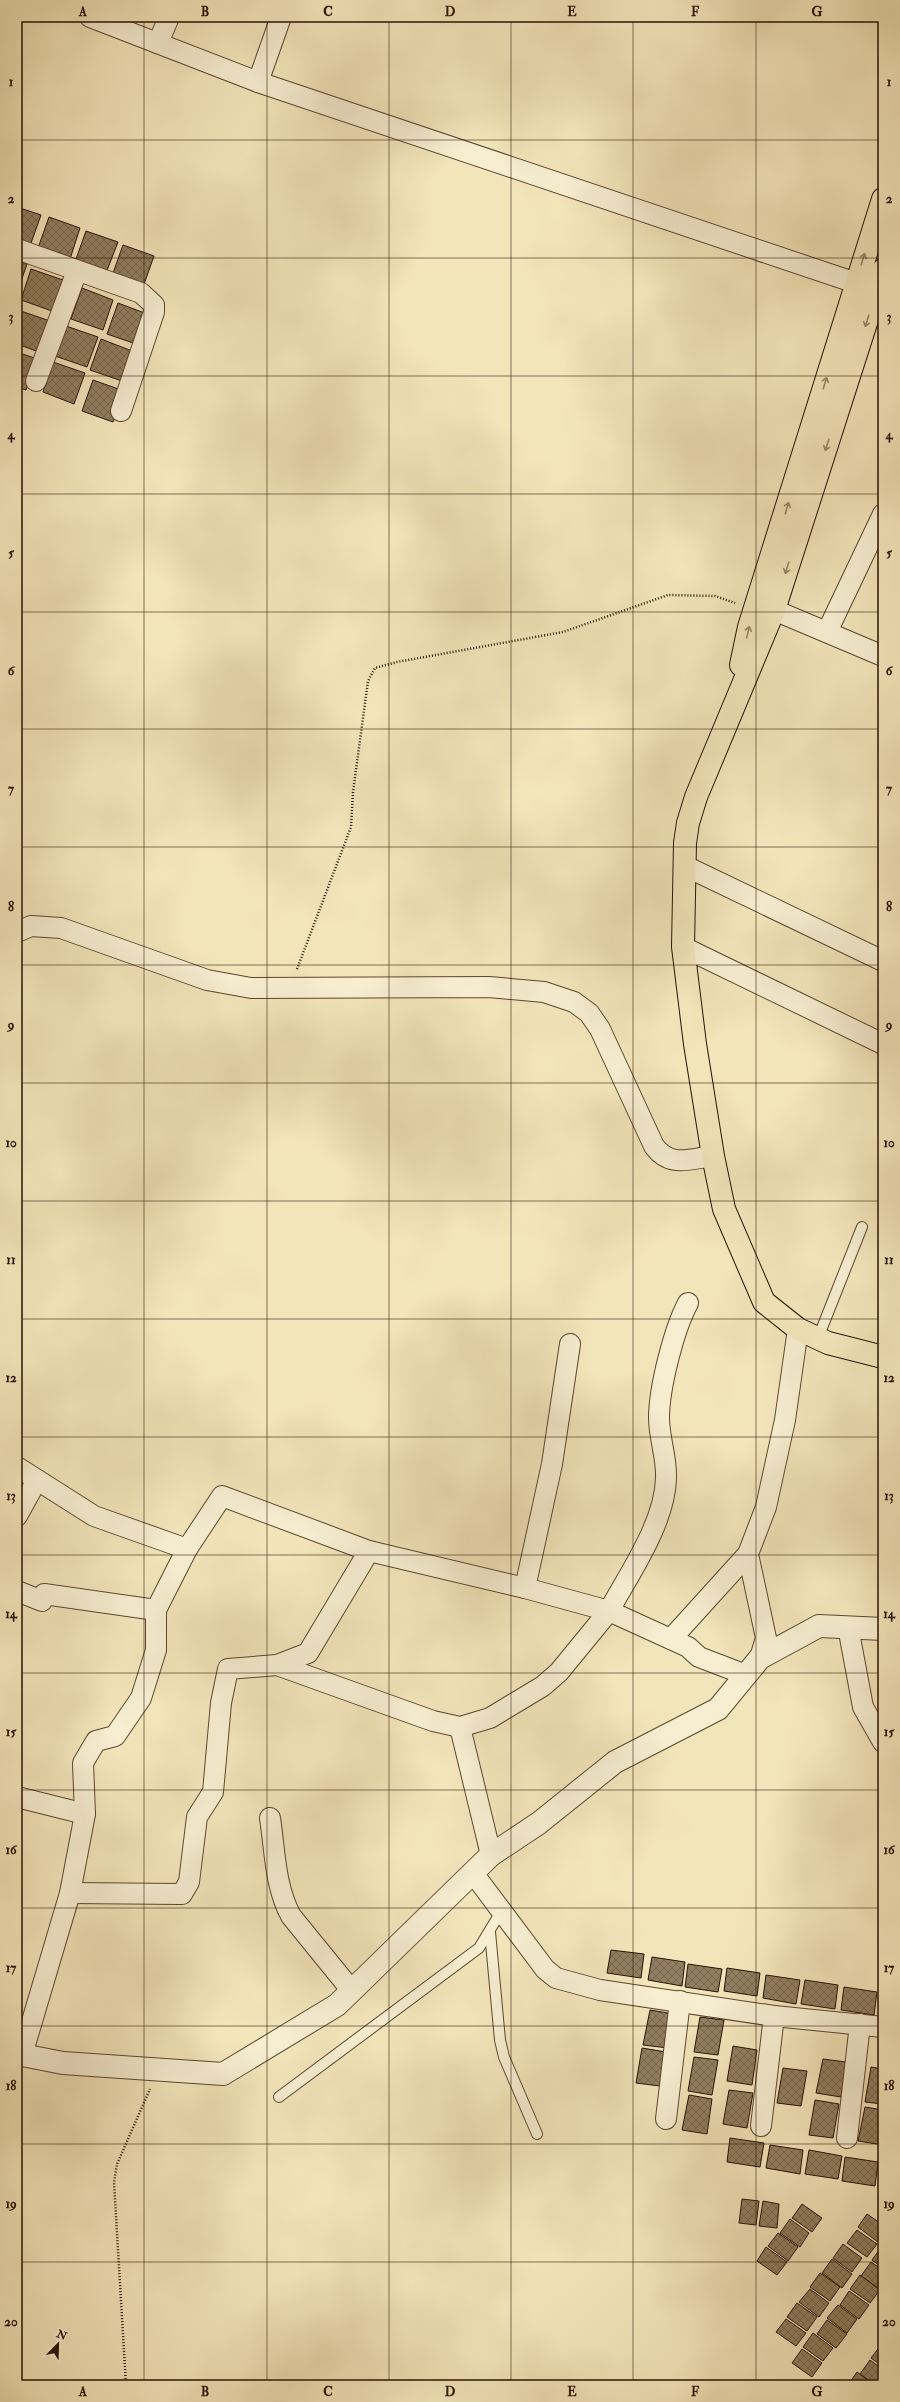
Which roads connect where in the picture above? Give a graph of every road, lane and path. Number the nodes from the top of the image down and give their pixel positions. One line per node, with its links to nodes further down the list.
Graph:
1 (90, 17): 4 (street)
2 (169, 17): 4 (street)
3 (281, 17): 5 (street)
4 (158, 43): 5 (street)
5 (258, 82): 10 (street)
6 (883, 199): 10 (main road, one-way to 6)
7 (17, 249): 8 (street)
8 (77, 271): 11 (street); 12 (street)
9 (880, 280): 10 (street); 14 (main road, one-way to 14)
10 (855, 283): 14 (main road, one-way to 10)
11 (36, 381)
12 (121, 410)
13 (883, 514): 15 (street)
14 (764, 610): 15 (street); 17 (main road); 21 (path)
15 (828, 632): 16 (street)
16 (883, 656)
17 (685, 866): 19 (main road); 20 (street)
18 (17, 932): 21 (street)
19 (683, 947): 22 (street); 23 (main road)
20 (883, 961)
21 (289, 988): 23 (street)
22 (883, 1044)
23 (713, 1156): 26 (main road)
24 (862, 1227): 27 (lane)
25 (688, 1303): 39 (street)
26 (798, 1329): 27 (main road); 35 (street)
27 (818, 1338): 29 (main road)
28 (570, 1344): 36 (street)
29 (883, 1357)
30 (17, 1467): 31 (street)
31 (37, 1480): 32 (street); 33 (street)
32 (17, 1516)
33 (187, 1549): 34 (street); 38 (street)
34 (369, 1551): 36 (street); 44 (street)
35 (748, 1554): 42 (street); 43 (street)
36 (524, 1588): 39 (street)
37 (17, 1591): 38 (street)
38 (156, 1610): 49 (street)
39 (609, 1611): 42 (street); 46 (street)
40 (848, 1627): 41 (street); 43 (street); 47 (street)
41 (883, 1630)
42 (670, 1639): 45 (street)
43 (760, 1658): 45 (street)
44 (277, 1665): 46 (street); 53 (street)
45 (746, 1675): 51 (street)
46 (460, 1727): 51 (street)
47 (883, 1742)
48 (17, 1797): 49 (street)
49 (85, 1814): 53 (street)
50 (270, 1818): 56 (street)
51 (491, 1855): 52 (street)
52 (473, 1873): 54 (street); 56 (street)
53 (70, 1893): 61 (street)
54 (506, 1915): 55 (lane); 57 (street)
55 (490, 1932): 63 (lane); 66 (lane)
56 (352, 1990): 62 (street)
57 (680, 2001): 58 (street); 64 (street)
58 (774, 2016): 59 (street); 65 (street)
59 (860, 2024): 60 (street); 67 (street)
60 (883, 2027)
61 (20, 2054): 62 (street)
62 (160, 2070): 68 (path)
63 (279, 2097)
64 (666, 2119)
65 (761, 2126)
66 (537, 2134)
67 (847, 2138)
68 (126, 2385)

